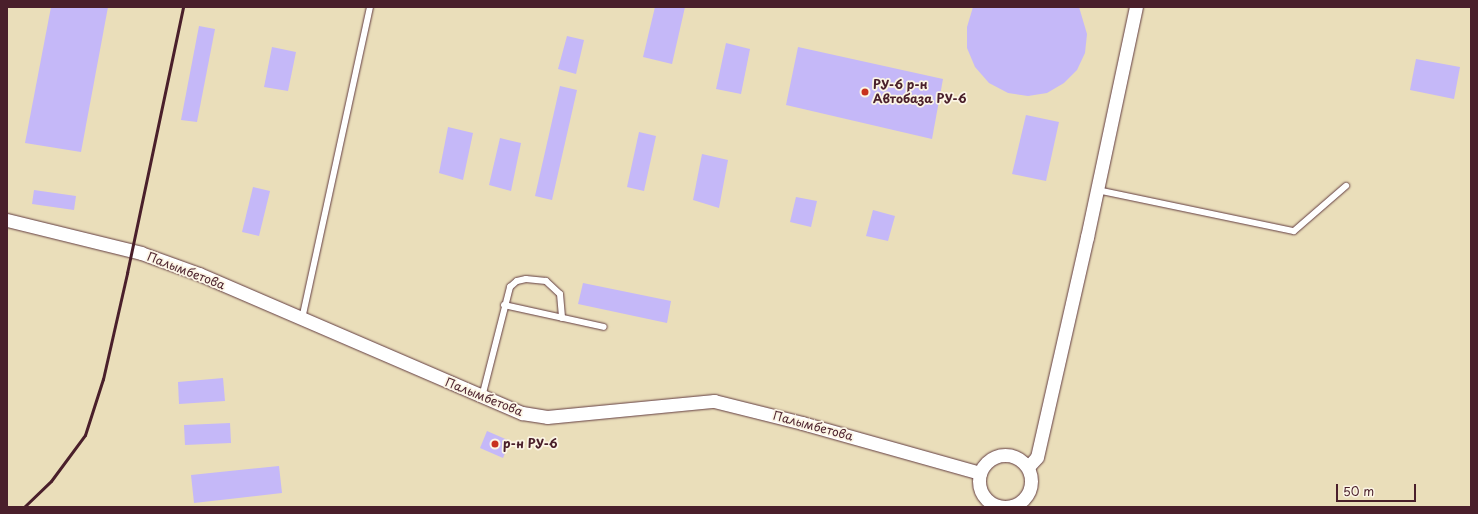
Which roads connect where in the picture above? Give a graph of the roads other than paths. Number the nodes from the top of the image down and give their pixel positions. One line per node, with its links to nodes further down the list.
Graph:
1 (370, 7): 8 (lane)
2 (1136, 7): 4 (street)
3 (1346, 186): 4 (lane)
4 (1097, 190): 11 (street)
5 (7, 220): 8 (street, Палымбетова)
6 (504, 305): 7 (lane); 7 (lane); 10 (lane)
7 (562, 318): 9 (lane)
8 (302, 319): 10 (street, Палымбетова)
9 (604, 327)
10 (482, 398): 12 (street, Палымбетова)
11 (1028, 467): 12 (street); 13 (street)
12 (980, 473): 13 (street)
13 (1008, 507)

